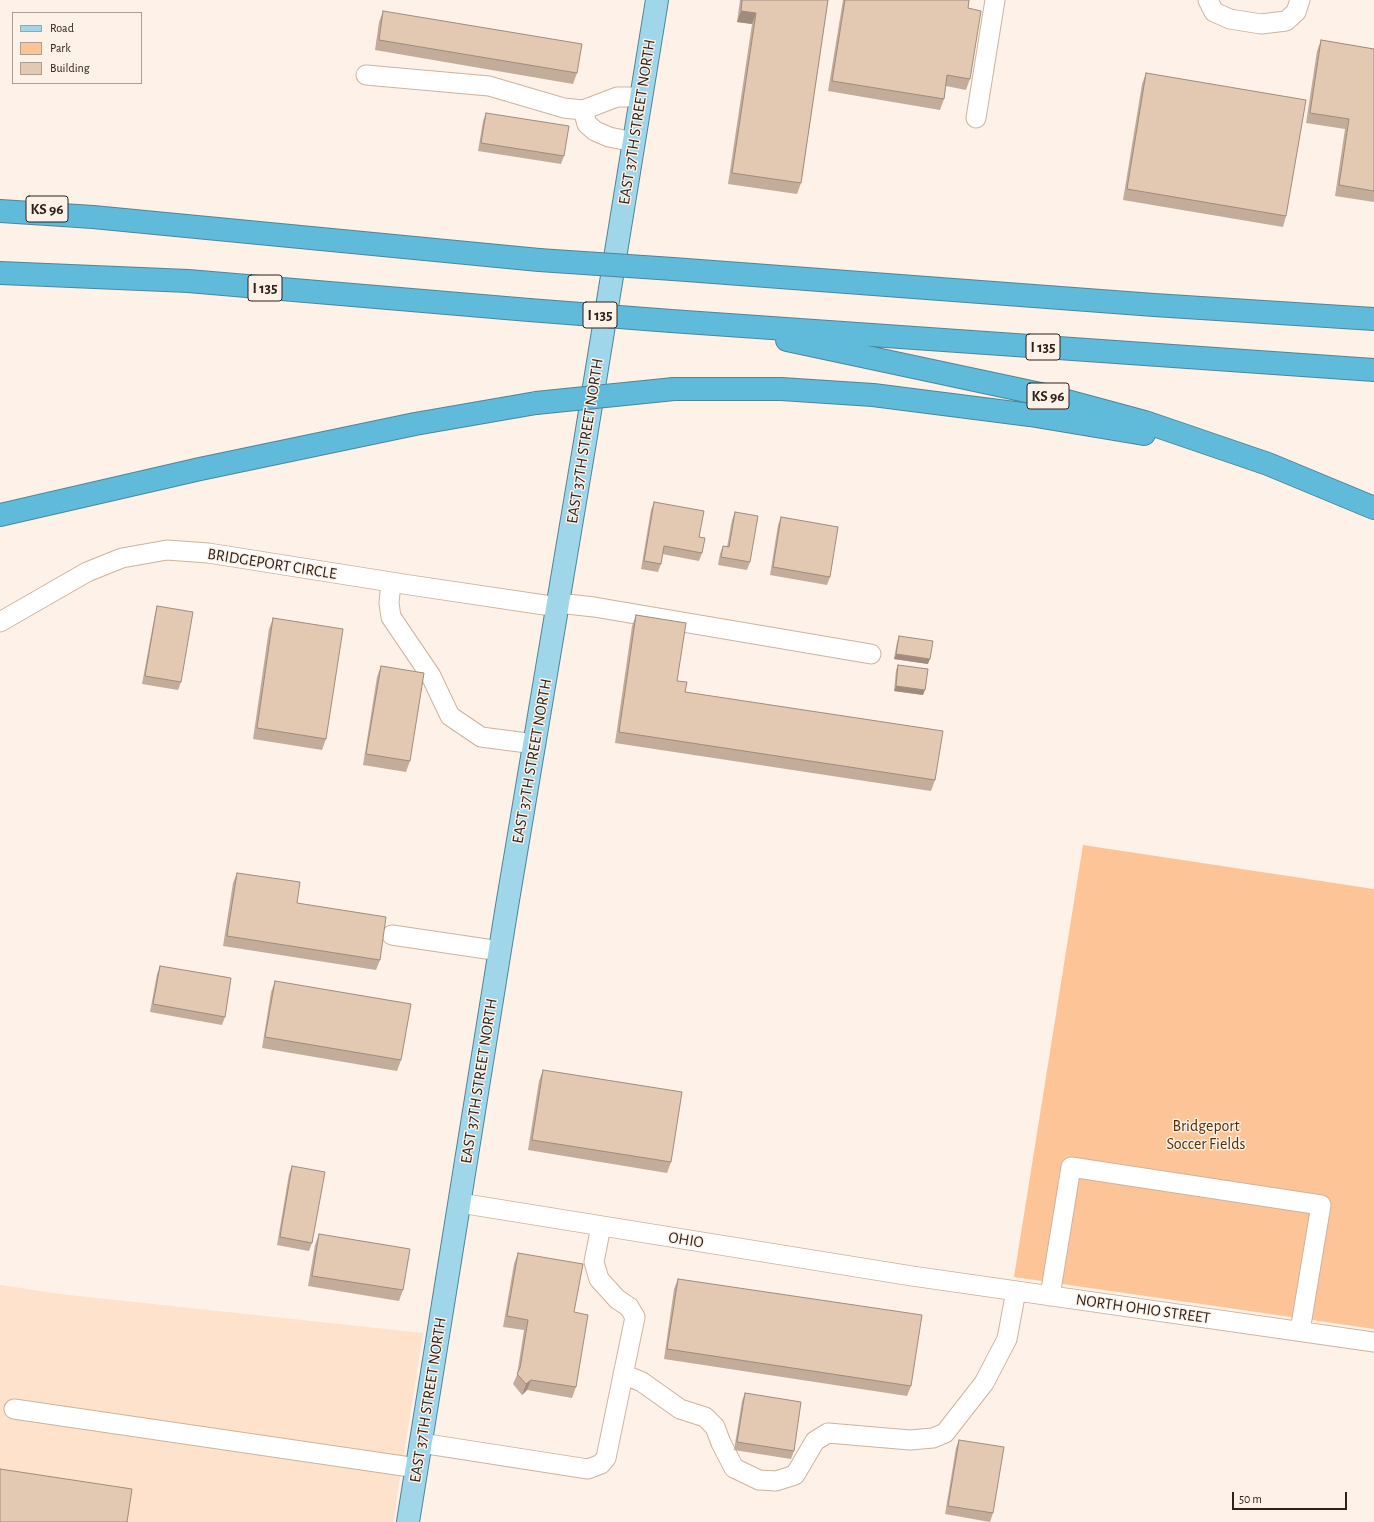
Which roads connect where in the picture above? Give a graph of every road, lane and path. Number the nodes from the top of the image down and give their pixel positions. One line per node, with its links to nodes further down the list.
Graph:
1 (657, 0): 6 (main road, EAST 37TH STREET NORTH)
2 (995, 0): 8 (street)
3 (1208, 0): 4 (street)
4 (1300, 0)
5 (366, 75): 7 (street)
6 (642, 97): 7 (street); 9 (main road, EAST 37TH STREET NORTH)
7 (583, 110): 9 (street)
8 (976, 118)
9 (634, 142): 21 (main road, EAST 37TH STREET NORTH)
10 (0, 202): 12 (highway, KS 96)
11 (0, 212): 12 (highway)
12 (94, 217): 14 (highway, bridge)
13 (0, 273): 15 (highway, I 135, bridge)
14 (1374, 319)
15 (711, 324): 16 (highway, I 135); 17 (highway, KS 96)
16 (1374, 370)
17 (1204, 443): 18 (highway, KS 96); 19 (highway, bridge)
18 (1374, 508)
19 (0, 515)
20 (391, 582): 21 (street, BRIDGEPORT CIRCLE); 22 (street, BRIDGEPORT CIRCLE); 24 (street)
21 (558, 605): 23 (street, BRIDGEPORT CIRCLE); 24 (main road, EAST 37TH STREET NORTH)
22 (0, 622)
23 (871, 654)
24 (535, 744): 26 (main road, EAST 37TH STREET NORTH)
25 (392, 935): 26 (street)
26 (500, 951): 27 (main road, EAST 37TH STREET NORTH)
27 (460, 1203): 28 (street, OHIO); 36 (main road, EAST 37TH STREET NORTH)
28 (601, 1226): 29 (street, OHIO); 34 (street)
29 (912, 1276): 30 (street, NORTH OHIO STREET)
30 (1016, 1291): 31 (street, NORTH OHIO STREET); 34 (street)
31 (1050, 1296): 32 (street, NORTH OHIO STREET); 32 (street)
32 (1300, 1331): 33 (street, NORTH OHIO STREET)
33 (1374, 1342)
34 (623, 1374): 36 (street)
35 (14, 1409): 37 (street)
36 (421, 1443): 37 (main road, EAST 37TH STREET NORTH)
37 (417, 1468): 38 (main road, EAST 37TH STREET NORTH)
38 (408, 1522)

